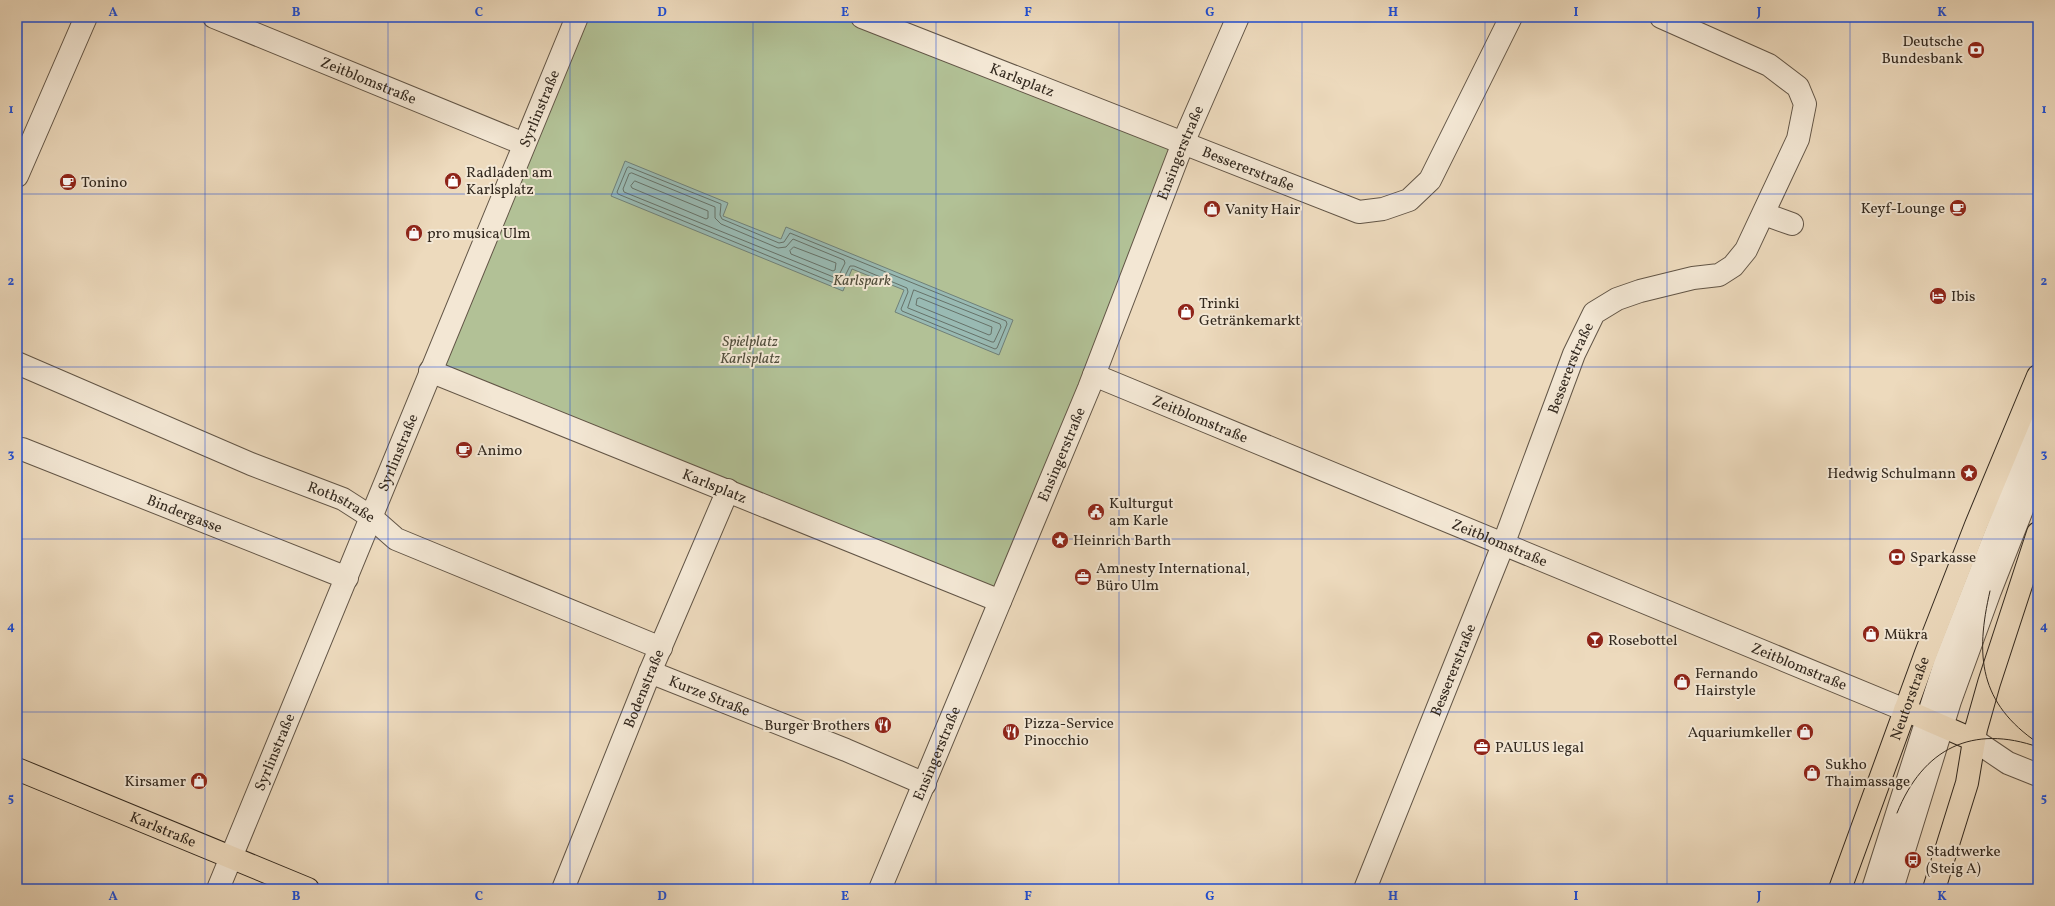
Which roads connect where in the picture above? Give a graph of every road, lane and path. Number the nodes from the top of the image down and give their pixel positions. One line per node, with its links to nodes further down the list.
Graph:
1 (86, 17): 10 (street)
2 (214, 17): 8 (street, Zeitblomstraße)
3 (577, 17): 8 (street, Syrlinstraße)
4 (862, 17): 9 (street, Karlsplatz)
5 (1238, 17): 9 (street, Ensingerstraße)
6 (1511, 17): 9 (street, Bessererstraße)
7 (1661, 17): 11 (street, Bessererstraße)
8 (524, 144): 14 (street, Syrlinstraße)
9 (1183, 144): 15 (street, Ensingerstraße)
10 (17, 176)
11 (1764, 214): 12 (street); 23 (street, Bessererstraße)
12 (1792, 224)
13 (17, 363): 21 (street, Rothstraße)
14 (430, 371): 20 (street, Karlsplatz); 21 (street, Syrlinstraße)
15 (1094, 375): 23 (street, Zeitblomstraße); 25 (street, Ensingerstraße)
16 (2038, 376): 28 (main road, Neutorstraße)
17 (2038, 426): 29 (street)
18 (22, 449): 24 (street, Bindergasse)
19 (2038, 469): 29 (street)
20 (728, 490): 25 (street, Karlsplatz); 26 (street, Bodenstraße)
21 (371, 517): 24 (street, Syrlinstraße); 26 (street, Rothstraße)
22 (2038, 533): 30 (main road)
23 (1503, 545): 28 (street, Zeitblomstraße); 39 (street, Bessererstraße)
24 (347, 578): 34 (street, Syrlinstraße)
25 (1000, 601): 33 (street, Ensingerstraße)
26 (661, 648): 27 (street, Bodenstraße)
27 (650, 672): 33 (street, Kurze Straße); 37 (street, Bodenstraße)
28 (1904, 710): 29 (main road); 40 (main road, Neutorstraße)
29 (1934, 723): 30 (main road); 41 (street); 42 (street)
30 (1974, 740): 32 (street); 43 (main road)
31 (17, 769): 34 (main road, Karlstraße)
32 (2038, 775)
33 (925, 784): 38 (street, Ensingerstraße)
34 (232, 858): 35 (street, Syrlinstraße); 36 (main road, Karlstraße)
35 (218, 889)
36 (308, 889)
37 (563, 889)
38 (880, 889)
39 (1365, 889)
40 (1840, 889)
41 (1874, 889)
42 (1892, 889)
43 (1934, 889)

